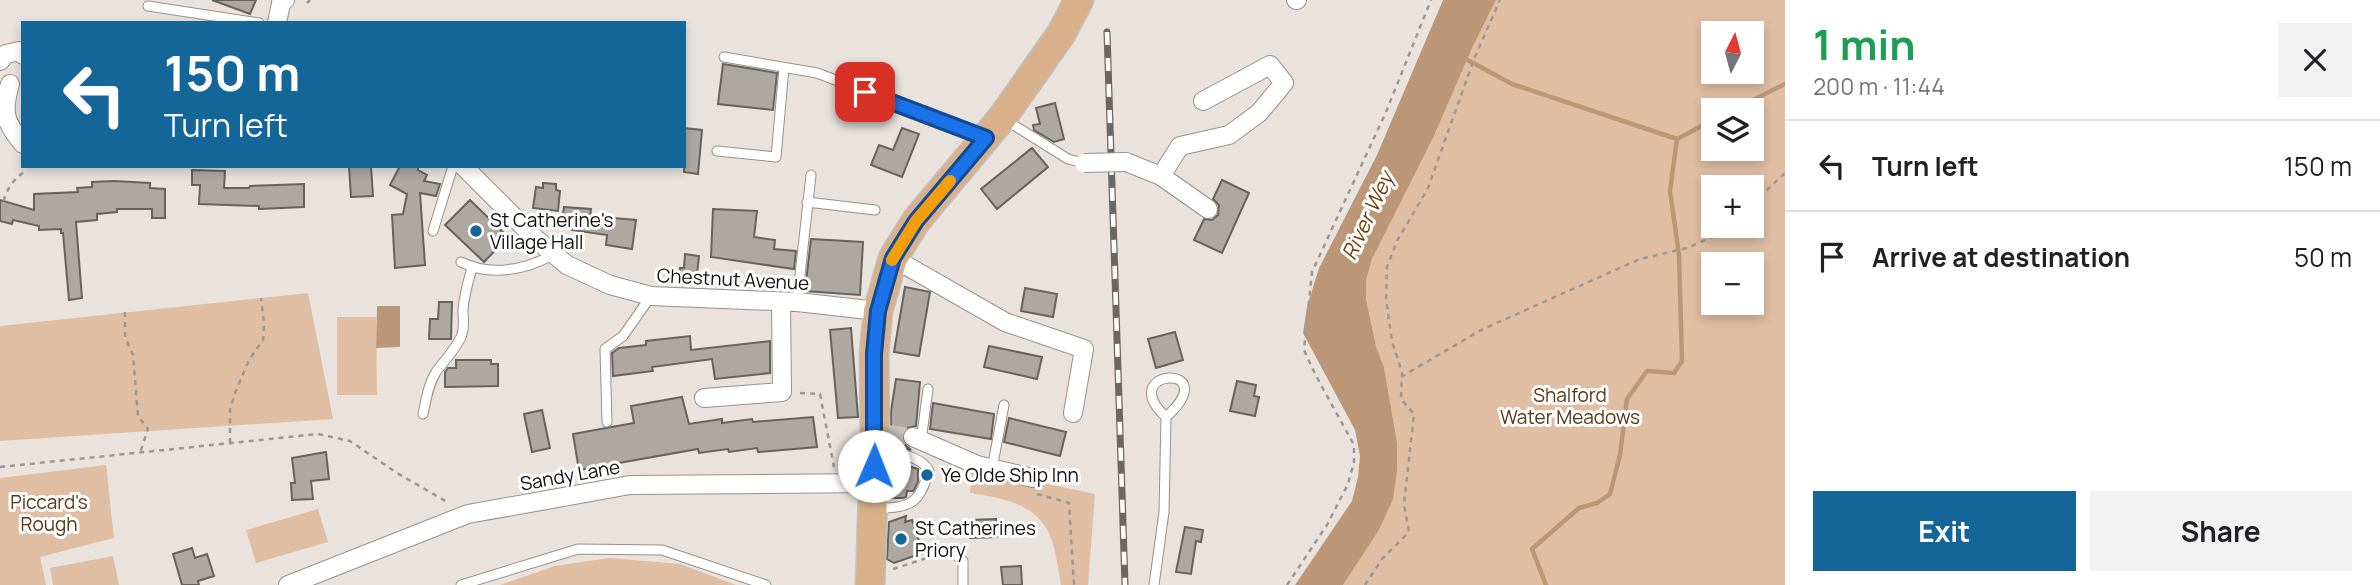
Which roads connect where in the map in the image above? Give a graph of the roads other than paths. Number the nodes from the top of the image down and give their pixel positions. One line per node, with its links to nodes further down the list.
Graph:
1 (285, 0): 5 (street)
2 (1079, 0): 13 (main road)
3 (148, 6): 4 (lane)
4 (246, 21)
5 (277, 21)
6 (21, 53): 8 (street)
7 (724, 57): 9 (lane)
8 (0, 61)
9 (784, 68): 13 (lane); 15 (lane)
10 (11, 80): 12 (street)
11 (1203, 101): 20 (street)
12 (2, 111): 14 (street)
13 (994, 128): 16 (lane); 26 (main road)
14 (21, 142)
15 (717, 151)
16 (1084, 163): 20 (street, bridge)
17 (452, 168): 24 (lane)
18 (465, 168): 25 (street, Chestnut Avenue)
19 (811, 175): 21 (lane)
20 (1161, 176): 22 (street)
21 (807, 202): 23 (lane); 30 (lane)
22 (1208, 209)
23 (875, 210)
24 (433, 231)
25 (554, 254): 28 (lane); 29 (street, Chestnut Avenue)
26 (893, 258): 31 (main road); 35 (street)
27 (461, 261): 28 (lane)
28 (472, 268): 36 (lane)
29 (651, 296): 30 (street, Chestnut Avenue); 38 (lane)
30 (789, 302): 31 (street, Chestnut Avenue); 33 (street)
31 (878, 311): 39 (main road)
32 (928, 389): 40 (lane)
33 (704, 398)
34 (1004, 405): 41 (lane)
35 (1073, 413)
36 (423, 414)
37 (1166, 417): 37 (lane); 50 (lane)
38 (607, 422)
39 (879, 439): 43 (main road); 43 (lane)
40 (917, 439): 41 (street)
41 (992, 469): 42 (street)
42 (1032, 485)
43 (874, 496): 45 (main road); 46 (street, Sandy Lane)
44 (955, 554): 49 (lane)
45 (871, 580)
46 (288, 585)
47 (461, 585): 48 (lane)
48 (765, 585)
49 (963, 585)
50 (1154, 585)

